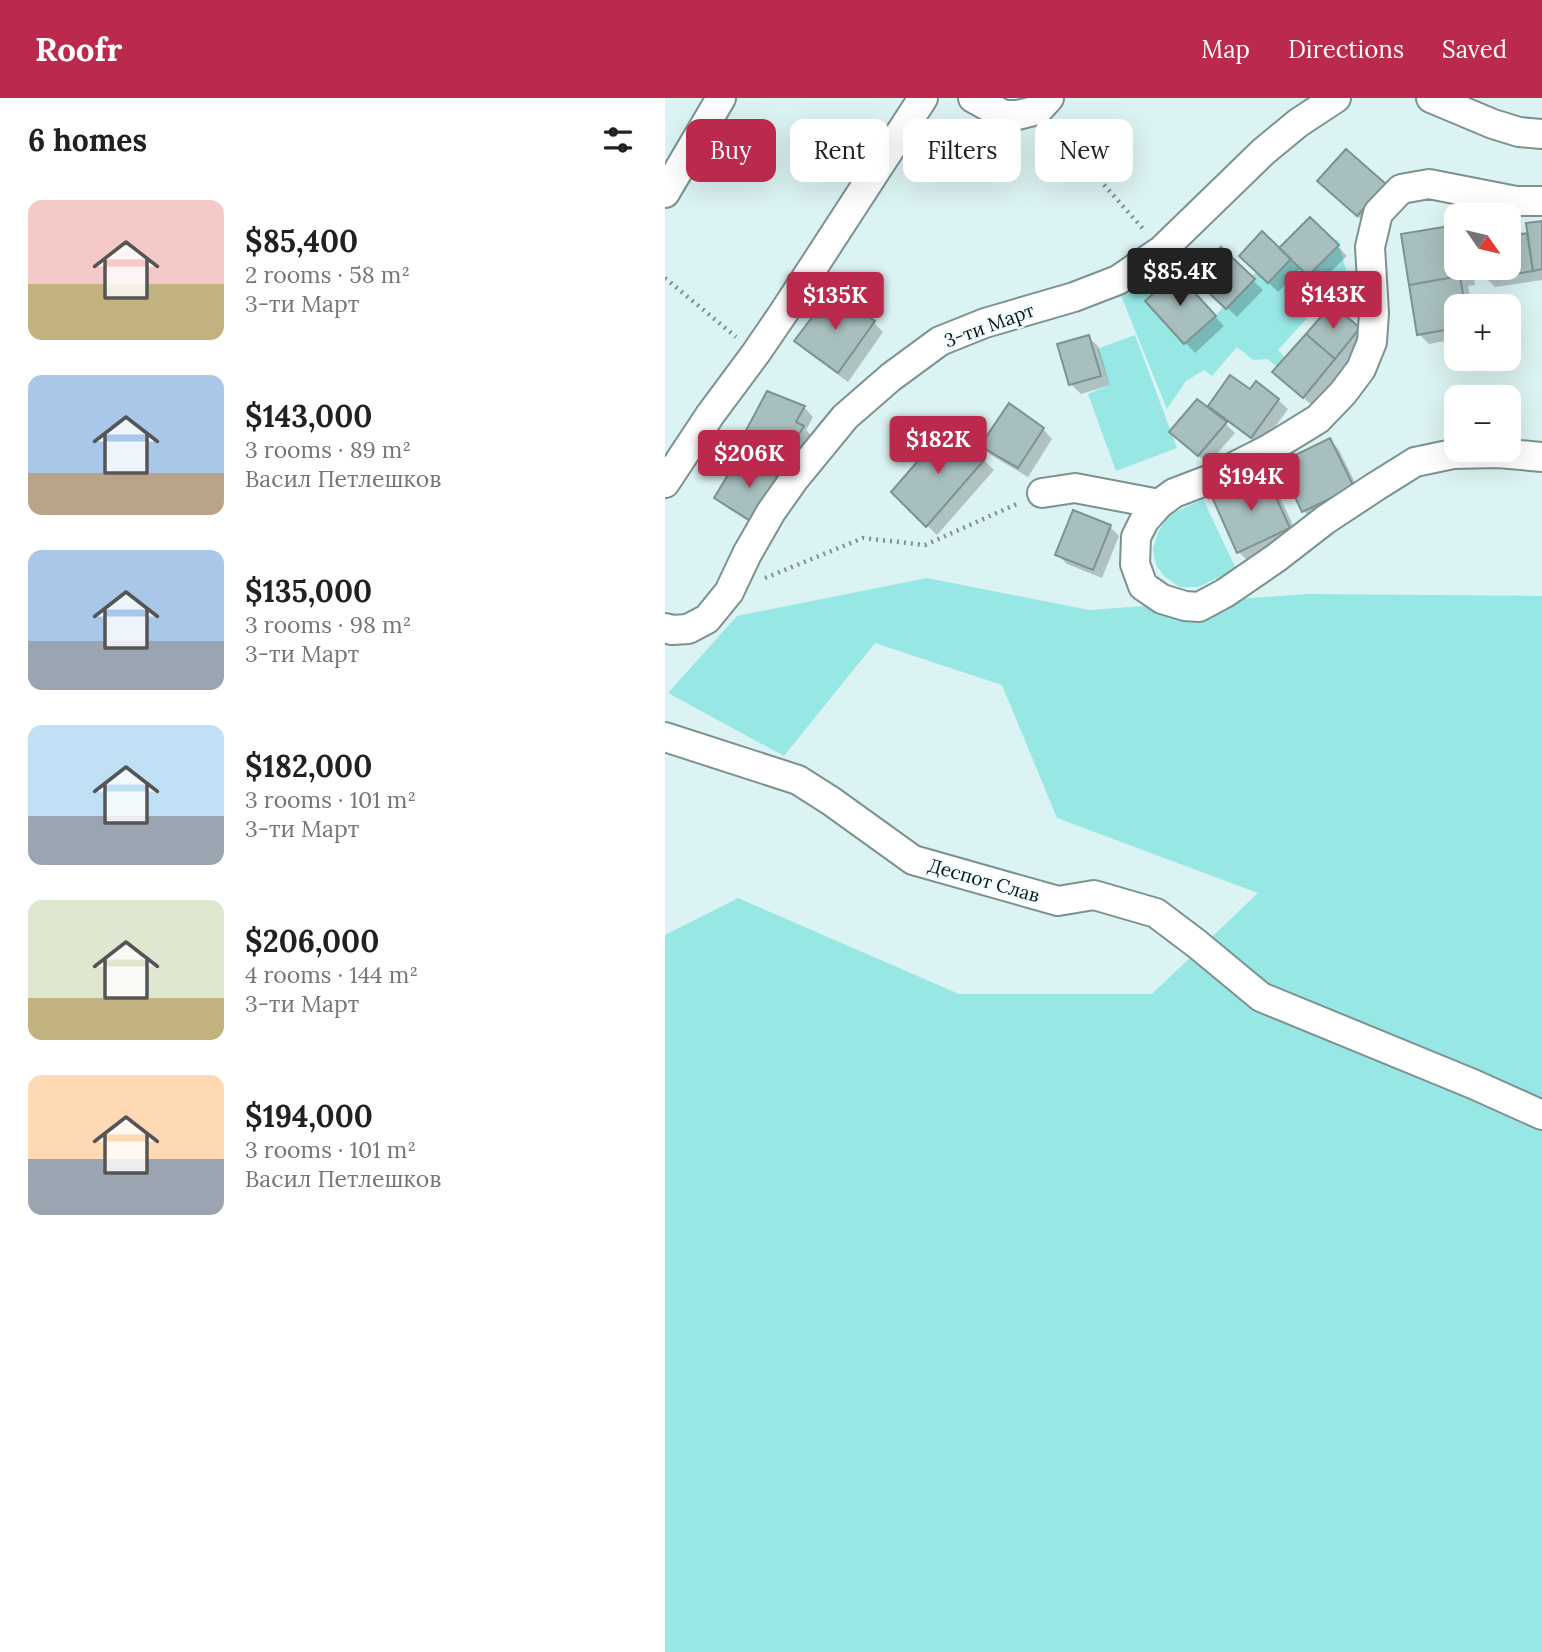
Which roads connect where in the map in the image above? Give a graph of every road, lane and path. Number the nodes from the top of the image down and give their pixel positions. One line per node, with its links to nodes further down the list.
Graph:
1 (721, 98): 8 (street)
2 (923, 98): 12 (street)
3 (973, 98): 6 (street)
4 (1336, 98): 10 (street, 3-ти Март)
5 (1431, 98): 7 (street)
6 (1043, 104): 10 (path)
7 (1542, 134)
8 (665, 193)
9 (1542, 201): 16 (street)
10 (1162, 250): 17 (street, 3-ти Март)
11 (665, 278): 12 (path)
12 (756, 353): 14 (street)
13 (1542, 457): 16 (street)
14 (665, 483)
15 (1042, 493): 16 (street); 17 (path)
16 (1159, 504)
17 (729, 592): 18 (street, 3-ти Март)
18 (665, 628)
19 (665, 737): 20 (street, Деспот Слав)
20 (1542, 1115)

